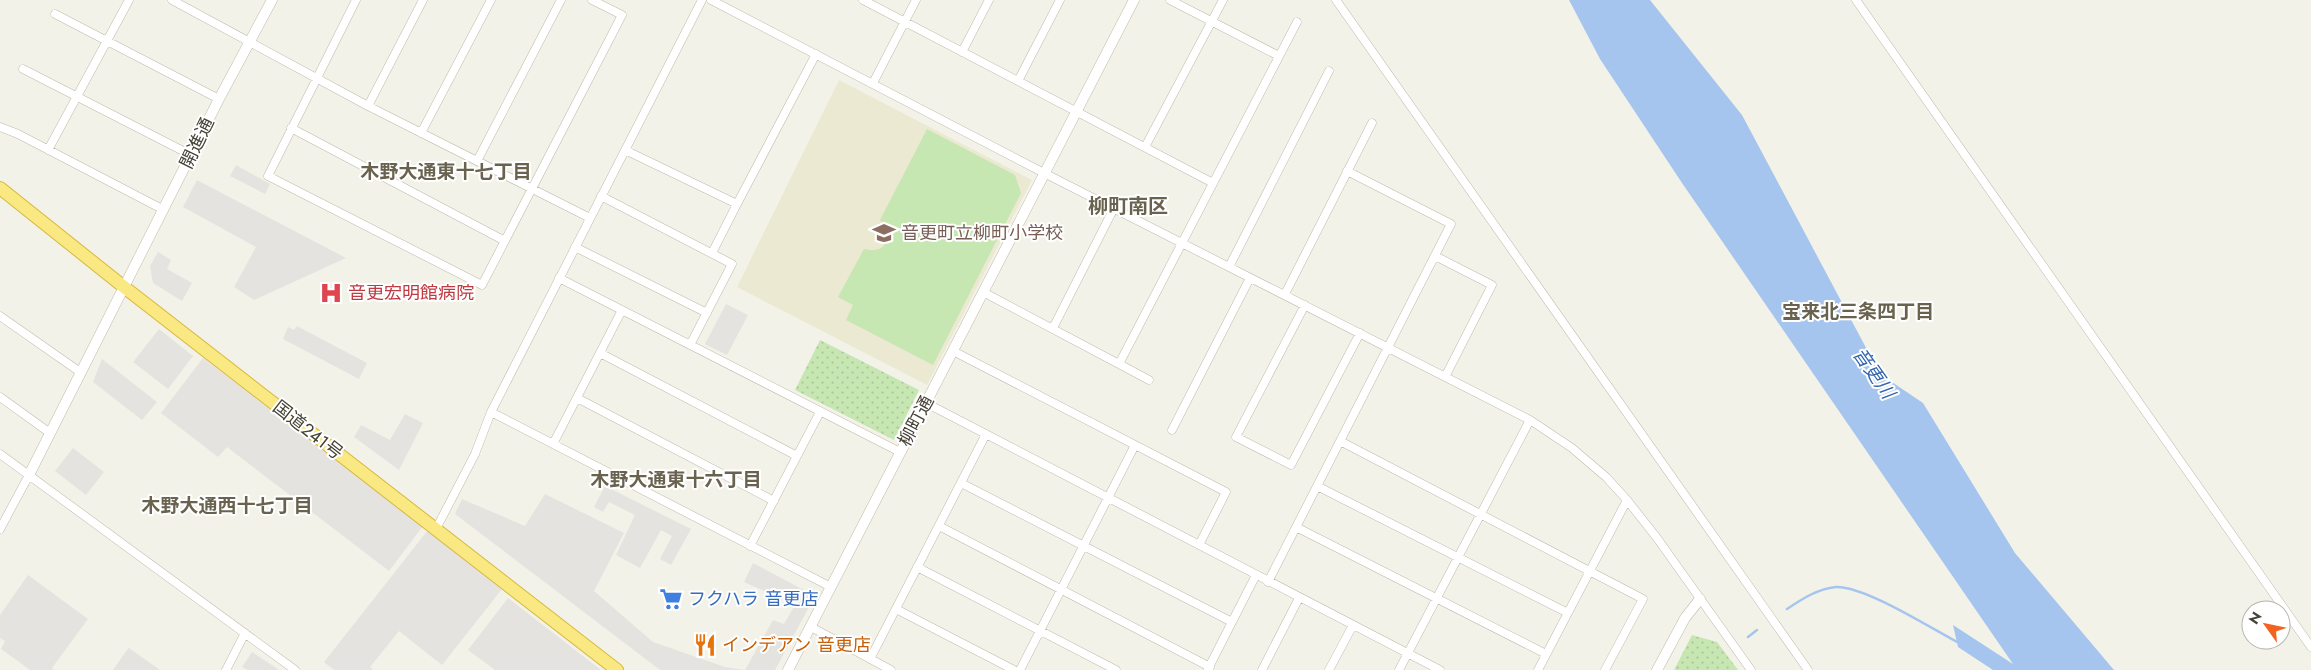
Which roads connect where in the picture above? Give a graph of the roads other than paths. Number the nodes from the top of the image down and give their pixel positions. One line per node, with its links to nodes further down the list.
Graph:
1 (128, 0): 24 (street)
2 (172, 0): 25 (street)
3 (272, 0): 25 (street, 開進通)
4 (356, 0): 31 (street)
5 (423, 0): 36 (street)
6 (491, 0): 41 (street)
7 (561, 0): 46 (street)
8 (592, 0): 51 (street)
9 (702, 0): 44 (street)
10 (711, 0): 27 (street)
11 (863, 0): 22 (street)
12 (916, 0): 22 (street)
13 (989, 0): 26 (street)
14 (1060, 0): 32 (street)
15 (1134, 0): 37 (street, 柳町通)
16 (1170, 0): 21 (street)
17 (1223, 0): 21 (street)
18 (1336, 0): 149 (street)
19 (1856, 0): 128 (street)
20 (55, 14): 24 (street)
21 (1212, 21): 28 (street); 42 (street)
22 (905, 22): 26 (street); 33 (street)
23 (1297, 22): 28 (street)
24 (107, 41): 34 (street); 35 (street)
25 (250, 42): 31 (street); 35 (street, 開進通)
26 (962, 52): 32 (street)
27 (816, 54): 33 (street); 53 (street)
28 (1280, 56): 49 (street)
29 (23, 69): 34 (street)
30 (1329, 71): 62 (street)
31 (317, 78): 36 (street); 40 (street)
32 (1018, 81): 37 (street)
33 (873, 83): 48 (street)
34 (77, 96): 43 (street); 45 (street)
35 (219, 99): 45 (street, 開進通)
36 (368, 106): 41 (street)
37 (1076, 111): 42 (street); 48 (street, 柳町通)
38 (1372, 123): 47 (street)
39 (0, 127): 43 (street)
40 (291, 128): 57 (street); 57 (street)
41 (421, 133): 46 (street)
42 (1146, 148): 49 (street)
43 (48, 150): 55 (street)
44 (625, 150): 52 (street); 53 (street)
45 (191, 155): 55 (street, 開進通)
46 (477, 161): 51 (street)
47 (1347, 171): 61 (street); 67 (street)
48 (1044, 173): 54 (street); 66 (street, 柳町通)
49 (1213, 182): 58 (street)
50 (0, 188): 65 (highway, 国道241号)
51 (532, 189): 56 (street); 57 (street)
52 (601, 196): 56 (street); 60 (street)
53 (737, 204): 60 (street)
54 (1114, 208): 58 (street); 72 (street)
55 (164, 210): 65 (street, 開進通)
56 (590, 218): 59 (street)
57 (505, 241)
58 (1182, 243): 62 (street); 78 (street)
59 (575, 246): 63 (street); 70 (street)
60 (712, 253): 70 (street)
61 (1435, 256): 75 (street); 80 (street)
62 (1229, 267): 64 (street)
63 (559, 278): 69 (street); 85 (street)
64 (1250, 278): 67 (street); 88 (street)
65 (124, 287): 79 (street, 開進通); 107 (highway, 国道241号)
66 (983, 292): 72 (street); 76 (street, 柳町通)
67 (1284, 294): 68 (street)
68 (1304, 305): 73 (street); 73 (street)
69 (622, 310): 74 (street); 77 (street)
70 (707, 313): 74 (street)
71 (0, 316): 79 (street)
72 (1053, 328): 78 (street)
73 (1360, 333): 75 (street)
74 (690, 345): 86 (street)
75 (1388, 347): 80 (street); 91 (street)
76 (953, 351): 84 (street, 柳町通); 93 (street)
77 (600, 353): 83 (street); 96 (street)
78 (1119, 364): 81 (street)
79 (80, 372): 89 (street, 開進通)
80 (1445, 377): 87 (street)
81 (1148, 380)
82 (0, 397): 89 (street)
83 (577, 398): 92 (street); 102 (street)
84 (926, 402): 90 (street); 94 (street, 柳町通)
85 (491, 412): 92 (street); 107 (street)
86 (820, 412): 94 (street); 96 (street)
87 (1530, 420): 101 (street); 103 (street)
88 (1172, 430)
89 (50, 433): 97 (street, 開進通)
90 (986, 434): 98 (street); 100 (street)
91 (1340, 441): 99 (street); 103 (street)
92 (553, 444): 109 (street)
93 (1135, 445): 100 (street); 108 (street)
94 (900, 452): 116 (street, 柳町通)
95 (0, 454): 97 (street)
96 (797, 456): 102 (street)
97 (29, 475): 106 (street); 127 (street)
98 (961, 483): 104 (street); 110 (street)
99 (1317, 486): 105 (street); 111 (street)
100 (1108, 498): 108 (street); 110 (street)
101 (1627, 500): 113 (street); 120 (street)
102 (774, 501): 109 (street)
103 (1480, 514): 111 (street); 113 (street)
104 (939, 526): 112 (street); 117 (street)
105 (1296, 527): 115 (street); 119 (street)
106 (0, 529)
107 (436, 530): 135 (highway, 国道241号)
108 (1198, 545): 114 (street)
109 (750, 546): 116 (street)
110 (1084, 546): 117 (street); 123 (street)
111 (1458, 558): 119 (street); 122 (street)
112 (917, 567): 121 (street); 126 (street)
113 (1590, 571): 122 (street); 146 (street)
114 (1256, 575): 115 (street); 123 (street)
115 (1268, 582): 118 (street)
116 (831, 587): 125 (street, 柳町通)
117 (1061, 590): 126 (street); 132 (street)
118 (1299, 598): 124 (street); 141 (street)
119 (1436, 598): 129 (street); 130 (street)
120 (1700, 599): 147 (street); 148 (street)
121 (896, 609): 131 (street); 138 (street)
122 (1568, 614): 130 (street)
123 (1232, 622): 132 (street)
124 (1353, 625): 129 (street); 142 (street)
125 (811, 627): 131 (street); 136 (street, 柳町通)
126 (1040, 631): 139 (street); 140 (street)
127 (245, 633): 133 (street); 134 (street)
128 (2311, 647)
129 (1407, 653): 143 (street); 144 (street)
130 (1546, 654): 145 (street)
131 (870, 659): 137 (street)
132 (1208, 668)
133 (226, 670)
134 (295, 670)
135 (617, 670)
136 (788, 670)
137 (891, 670)
138 (1014, 670)
139 (1020, 670)
140 (1116, 670)
141 (1262, 670)
142 (1329, 670)
143 (1398, 670)
144 (1440, 670)
145 (1538, 670)
146 (1605, 670)
147 (1658, 670)
148 (1752, 670)
149 (1808, 670)

